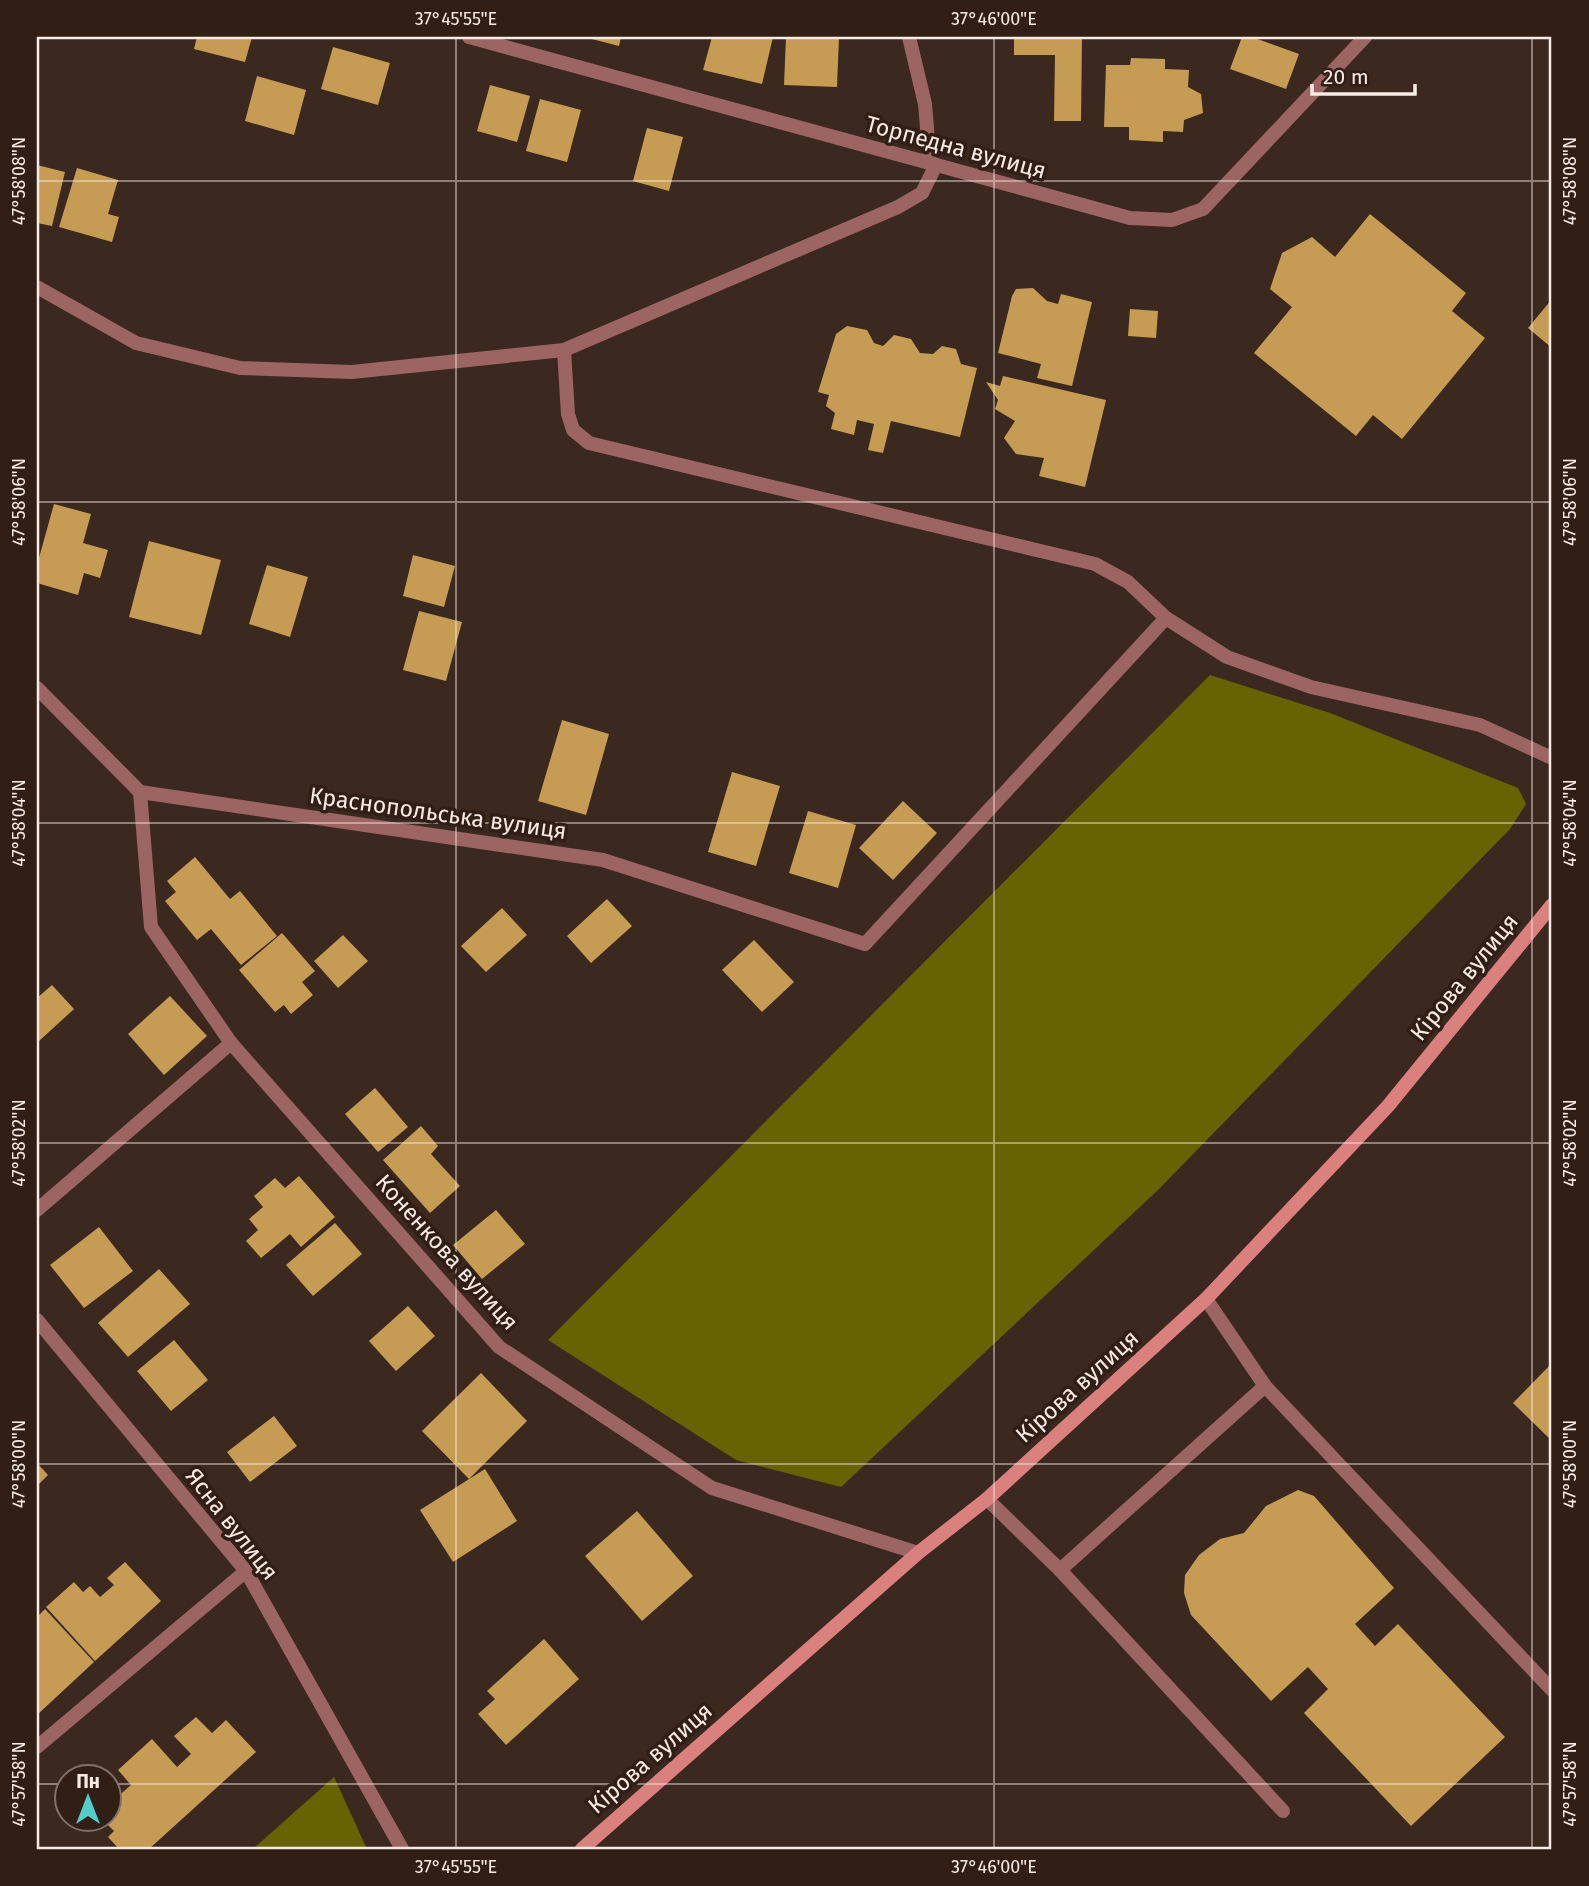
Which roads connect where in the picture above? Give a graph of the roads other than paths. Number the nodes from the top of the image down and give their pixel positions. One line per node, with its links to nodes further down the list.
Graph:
1 (469, 37): 4 (street, Торпедна вулиця)
2 (909, 37): 4 (street)
3 (1365, 37): 4 (street, Торпедна вулиця)
4 (933, 164): 6 (street)
5 (37, 287): 6 (street)
6 (564, 350): 7 (street)
7 (1167, 618): 9 (street); 10 (street, Краснопольська вулиця)
8 (37, 688): 10 (street)
9 (1552, 758)
10 (140, 792): 12 (street, Коненкова вулиця)
11 (1552, 905): 14 (main road, Кірова вулиця)
12 (231, 1043): 13 (street); 18 (street, Коненкова вулиця)
13 (37, 1210)
14 (1206, 1299): 16 (street); 17 (main road, Кірова вулиця)
15 (37, 1320): 20 (street, Ясна вулиця)
16 (1265, 1386): 19 (street); 21 (street)
17 (987, 1499): 18 (main road, Кірова вулиця); 19 (street)
18 (918, 1553): 25 (main road, Кірова вулиця)
19 (1060, 1570): 23 (street)
20 (246, 1571): 22 (street); 24 (street, Ясна вулиця)
21 (1552, 1690)
22 (37, 1747)
23 (1283, 1811)
24 (402, 1849)
25 (582, 1849)

